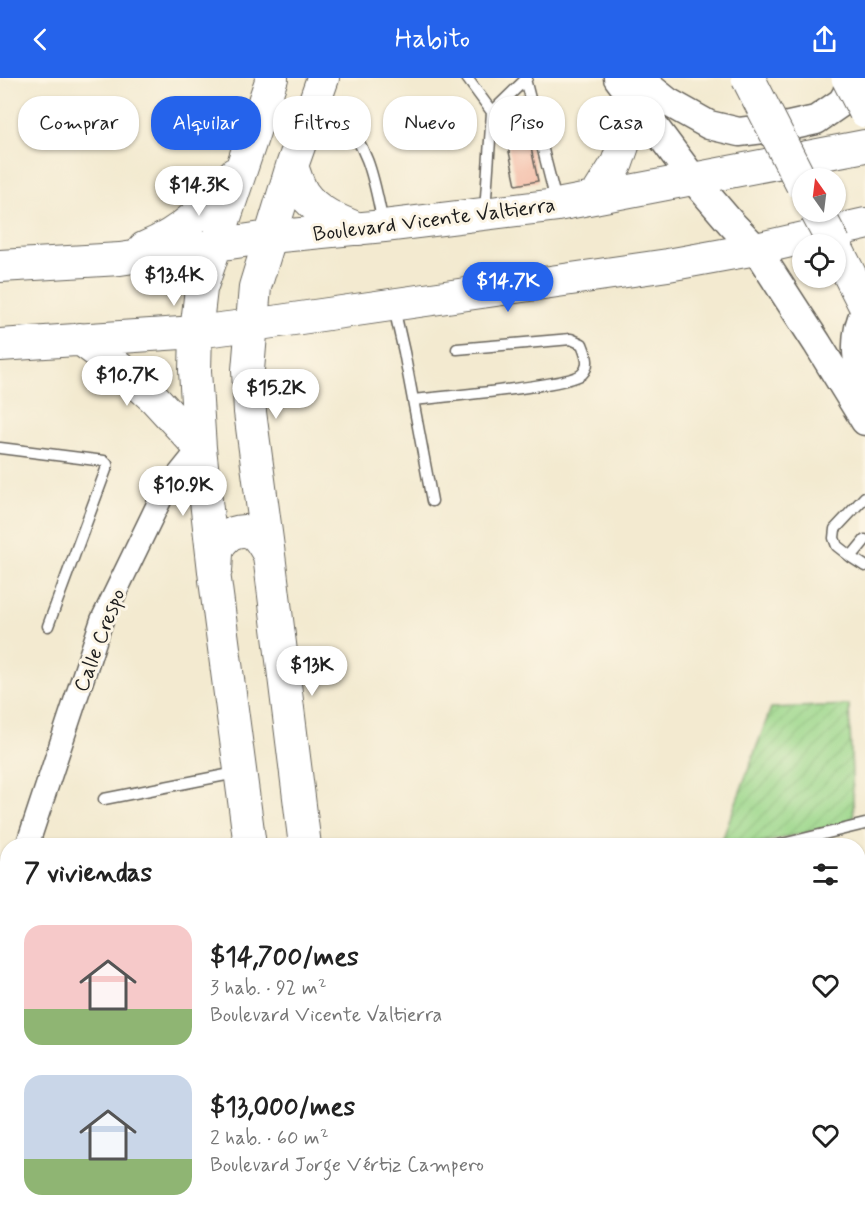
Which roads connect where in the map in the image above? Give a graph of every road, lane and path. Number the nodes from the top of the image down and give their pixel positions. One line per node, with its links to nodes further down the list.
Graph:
1 (272, 78): 14 (main road)
2 (467, 78): 10 (lane)
3 (748, 78): 16 (main road, bridge)
4 (848, 78): 11 (main road, bridge)
5 (856, 78): 7 (street)
6 (526, 79): 9 (lane); 19 (lane)
7 (629, 84): 17 (street); 18 (main road)
8 (323, 86): 15 (main road); 22 (lane)
9 (508, 96)
10 (489, 108)
11 (865, 111)
12 (865, 146): 17 (main road, Boulevard Vicente Valtierra)
13 (489, 150): 20 (lane)
14 (245, 162): 24 (main road); 26 (main road)
15 (292, 166): 22 (main road); 23 (main road)
16 (794, 168)
17 (693, 180): 18 (main road, Boulevard Vicente Valtierra); 25 (street)
18 (595, 198): 19 (main road, Boulevard Vicente Valtierra)
19 (557, 205): 20 (main road, Boulevard Vicente Valtierra)
20 (484, 213): 22 (main road, Boulevard Vicente Valtierra)
21 (865, 224): 25 (main road)
22 (372, 228): 23 (main road, Boulevard Vicente Valtierra)
23 (270, 237): 24 (main road, Boulevard Vicente Valtierra); 32 (main road)
24 (215, 246): 26 (main road, Boulevard Vicente Valtierra); 33 (main road)
25 (756, 249): 29 (main road); 39 (street)
26 (120, 259): 27 (main road, Boulevard Vicente Valtierra)
27 (0, 266)
28 (846, 268): 30 (main road)
29 (393, 305): 32 (main road); 38 (lane)
30 (865, 305)
31 (865, 312): 37 (street)
32 (252, 325): 33 (main road); 45 (main road)
33 (196, 332): 34 (main road); 41 (main road)
34 (80, 339): 35 (main road); 41 (main road)
35 (0, 345)
36 (457, 349): 38 (lane)
37 (865, 397)
38 (413, 400): 43 (lane)
39 (865, 421)
40 (0, 448): 49 (lane)
41 (200, 448): 48 (main road); 53 (street, Calle Crespo)
42 (865, 497): 46 (lane)
43 (432, 501)
44 (865, 540): 46 (lane)
45 (269, 555): 48 (main road); 55 (main road)
46 (851, 557): 47 (lane)
47 (865, 566)
48 (215, 580): 50 (main road)
49 (48, 626)
50 (240, 772): 51 (lane); 54 (main road)
51 (104, 799)
52 (865, 824): 56 (lane)
53 (30, 838)
54 (249, 838)
55 (304, 838)
56 (807, 838)

